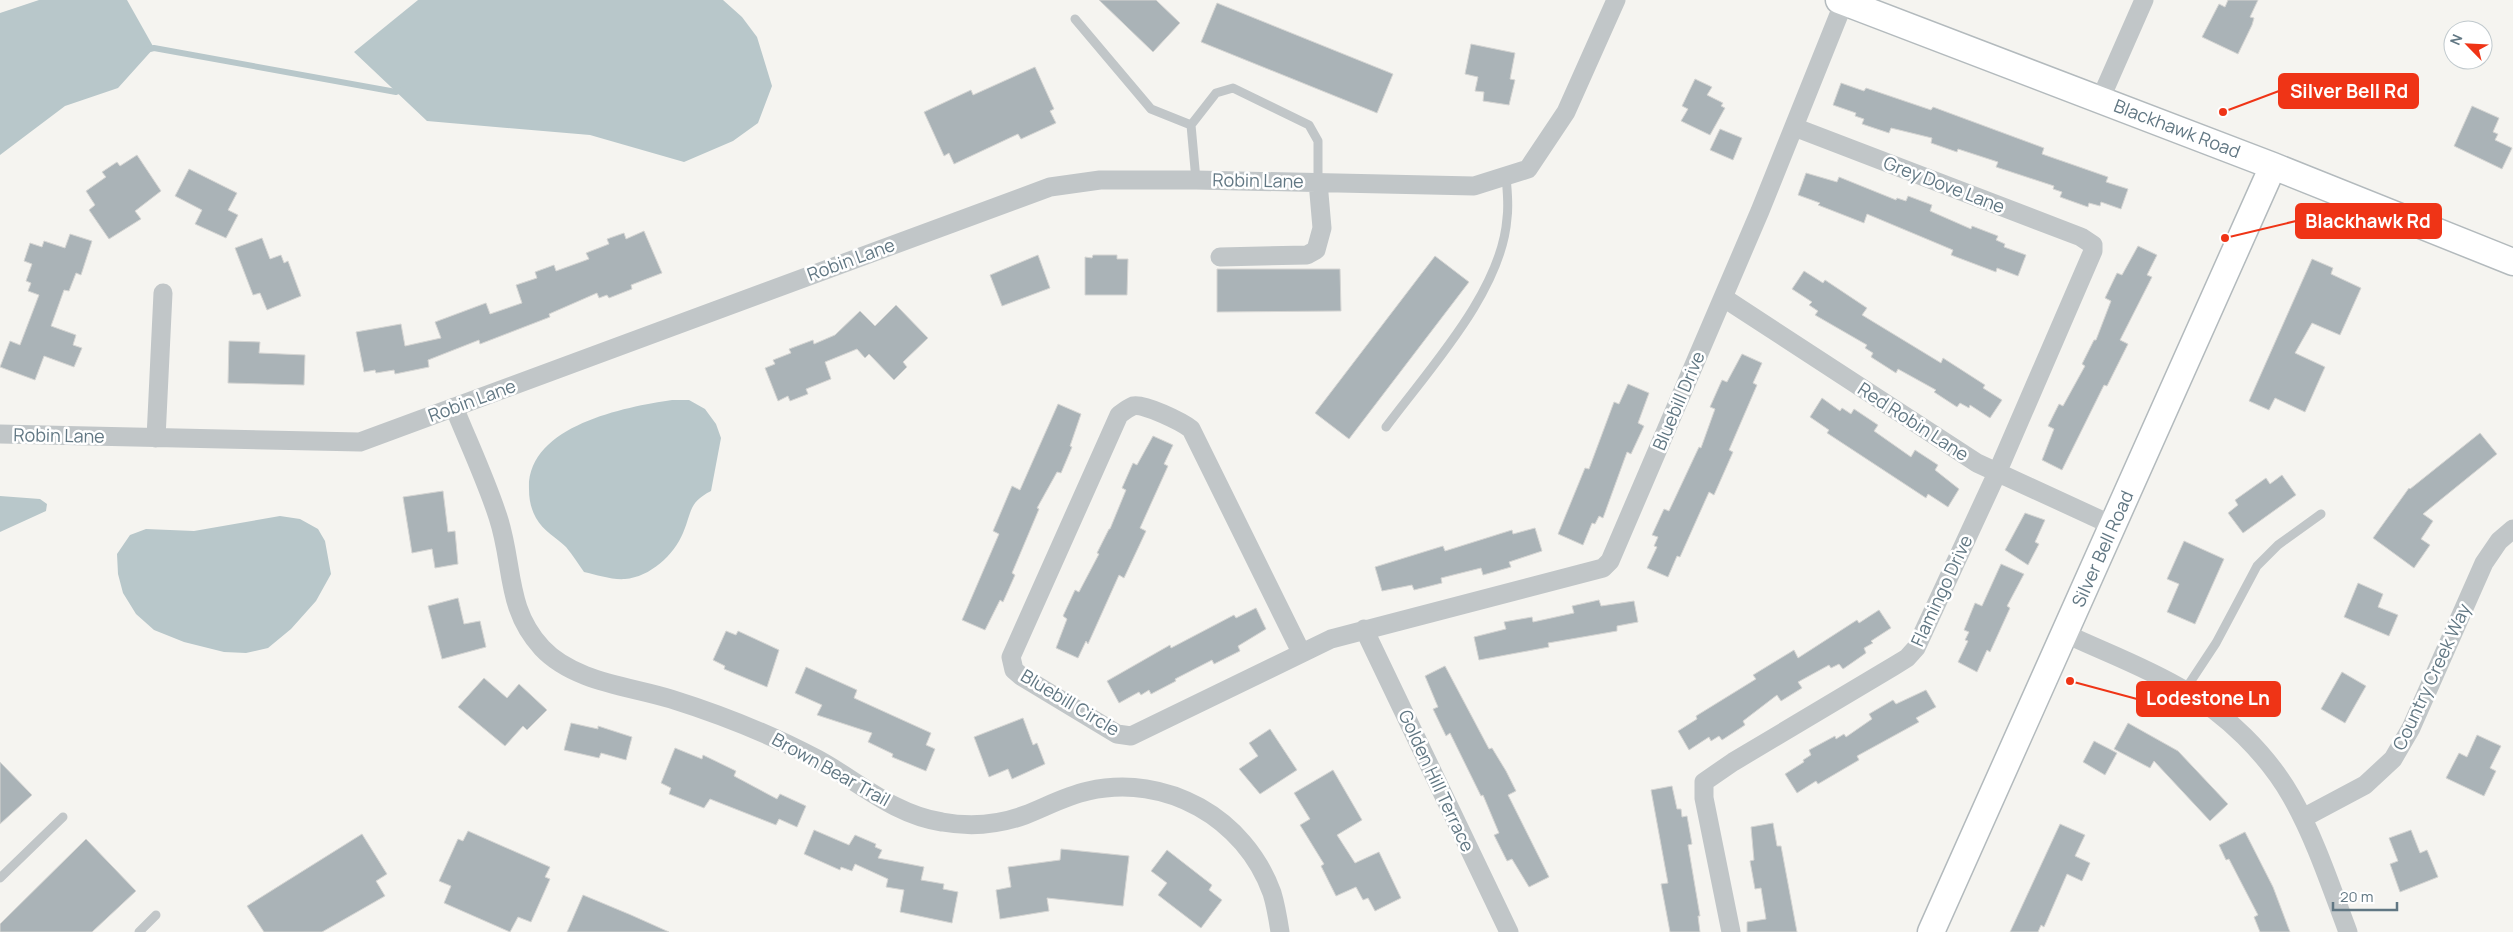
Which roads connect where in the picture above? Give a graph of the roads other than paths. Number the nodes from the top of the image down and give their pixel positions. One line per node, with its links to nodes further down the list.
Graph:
1 (1616, 0): 9 (street, Robin Lane)
2 (2144, 0): 5 (street)
3 (1841, 1): 5 (street, Blackhawk Road); 7 (street, Bluebill Drive)
4 (1075, 19): 6 (lane)
5 (2100, 100): 8 (street, Blackhawk Road)
6 (1191, 125): 10 (lane); 11 (lane)
7 (1794, 127): 12 (street, Grey Dove Lane); 16 (street, Bluebill Drive)
8 (2273, 166): 14 (street, Blackhawk Road); 23 (street, Silver Bell Road)
9 (1506, 176): 11 (street, Robin Lane); 18 (lane)
10 (1196, 180): 11 (street, Robin Lane); 17 (street, Robin Lane)
11 (1318, 182): 13 (street)
12 (2093, 245): 21 (street, Flamingo Drive)
13 (1220, 256)
14 (2513, 262)
15 (163, 293): 20 (street)
16 (1724, 298): 21 (street, Red Robin Lane); 25 (street, Bluebill Drive)
17 (454, 407): 20 (street, Robin Lane); 34 (street, Brown Bear Trail)
18 (1386, 427)
19 (0, 434): 20 (street, Robin Lane)
20 (156, 438)
21 (1997, 473): 23 (street, Red Robin Lane); 36 (street, Flamingo Drive)
22 (2321, 514): 28 (lane)
23 (2114, 526): 26 (street, Silver Bell Road)
24 (2513, 529): 30 (street, Country Creek Way)
25 (1364, 629): 27 (street, Bluebill Circle); 35 (street, Golden Hill Terrace)
26 (2064, 633): 28 (street); 37 (street, Silver Bell Road)
27 (1301, 652): 27 (street, Bluebill Circle)
28 (2185, 690): 30 (street)
29 (63, 817): 31 (lane)
30 (2303, 818): 38 (street)
31 (0, 878)
32 (156, 915): 33 (lane)
33 (139, 932)
34 (1280, 932)
35 (1509, 932)
36 (1731, 932)
37 (1931, 932)
38 (2348, 932)

